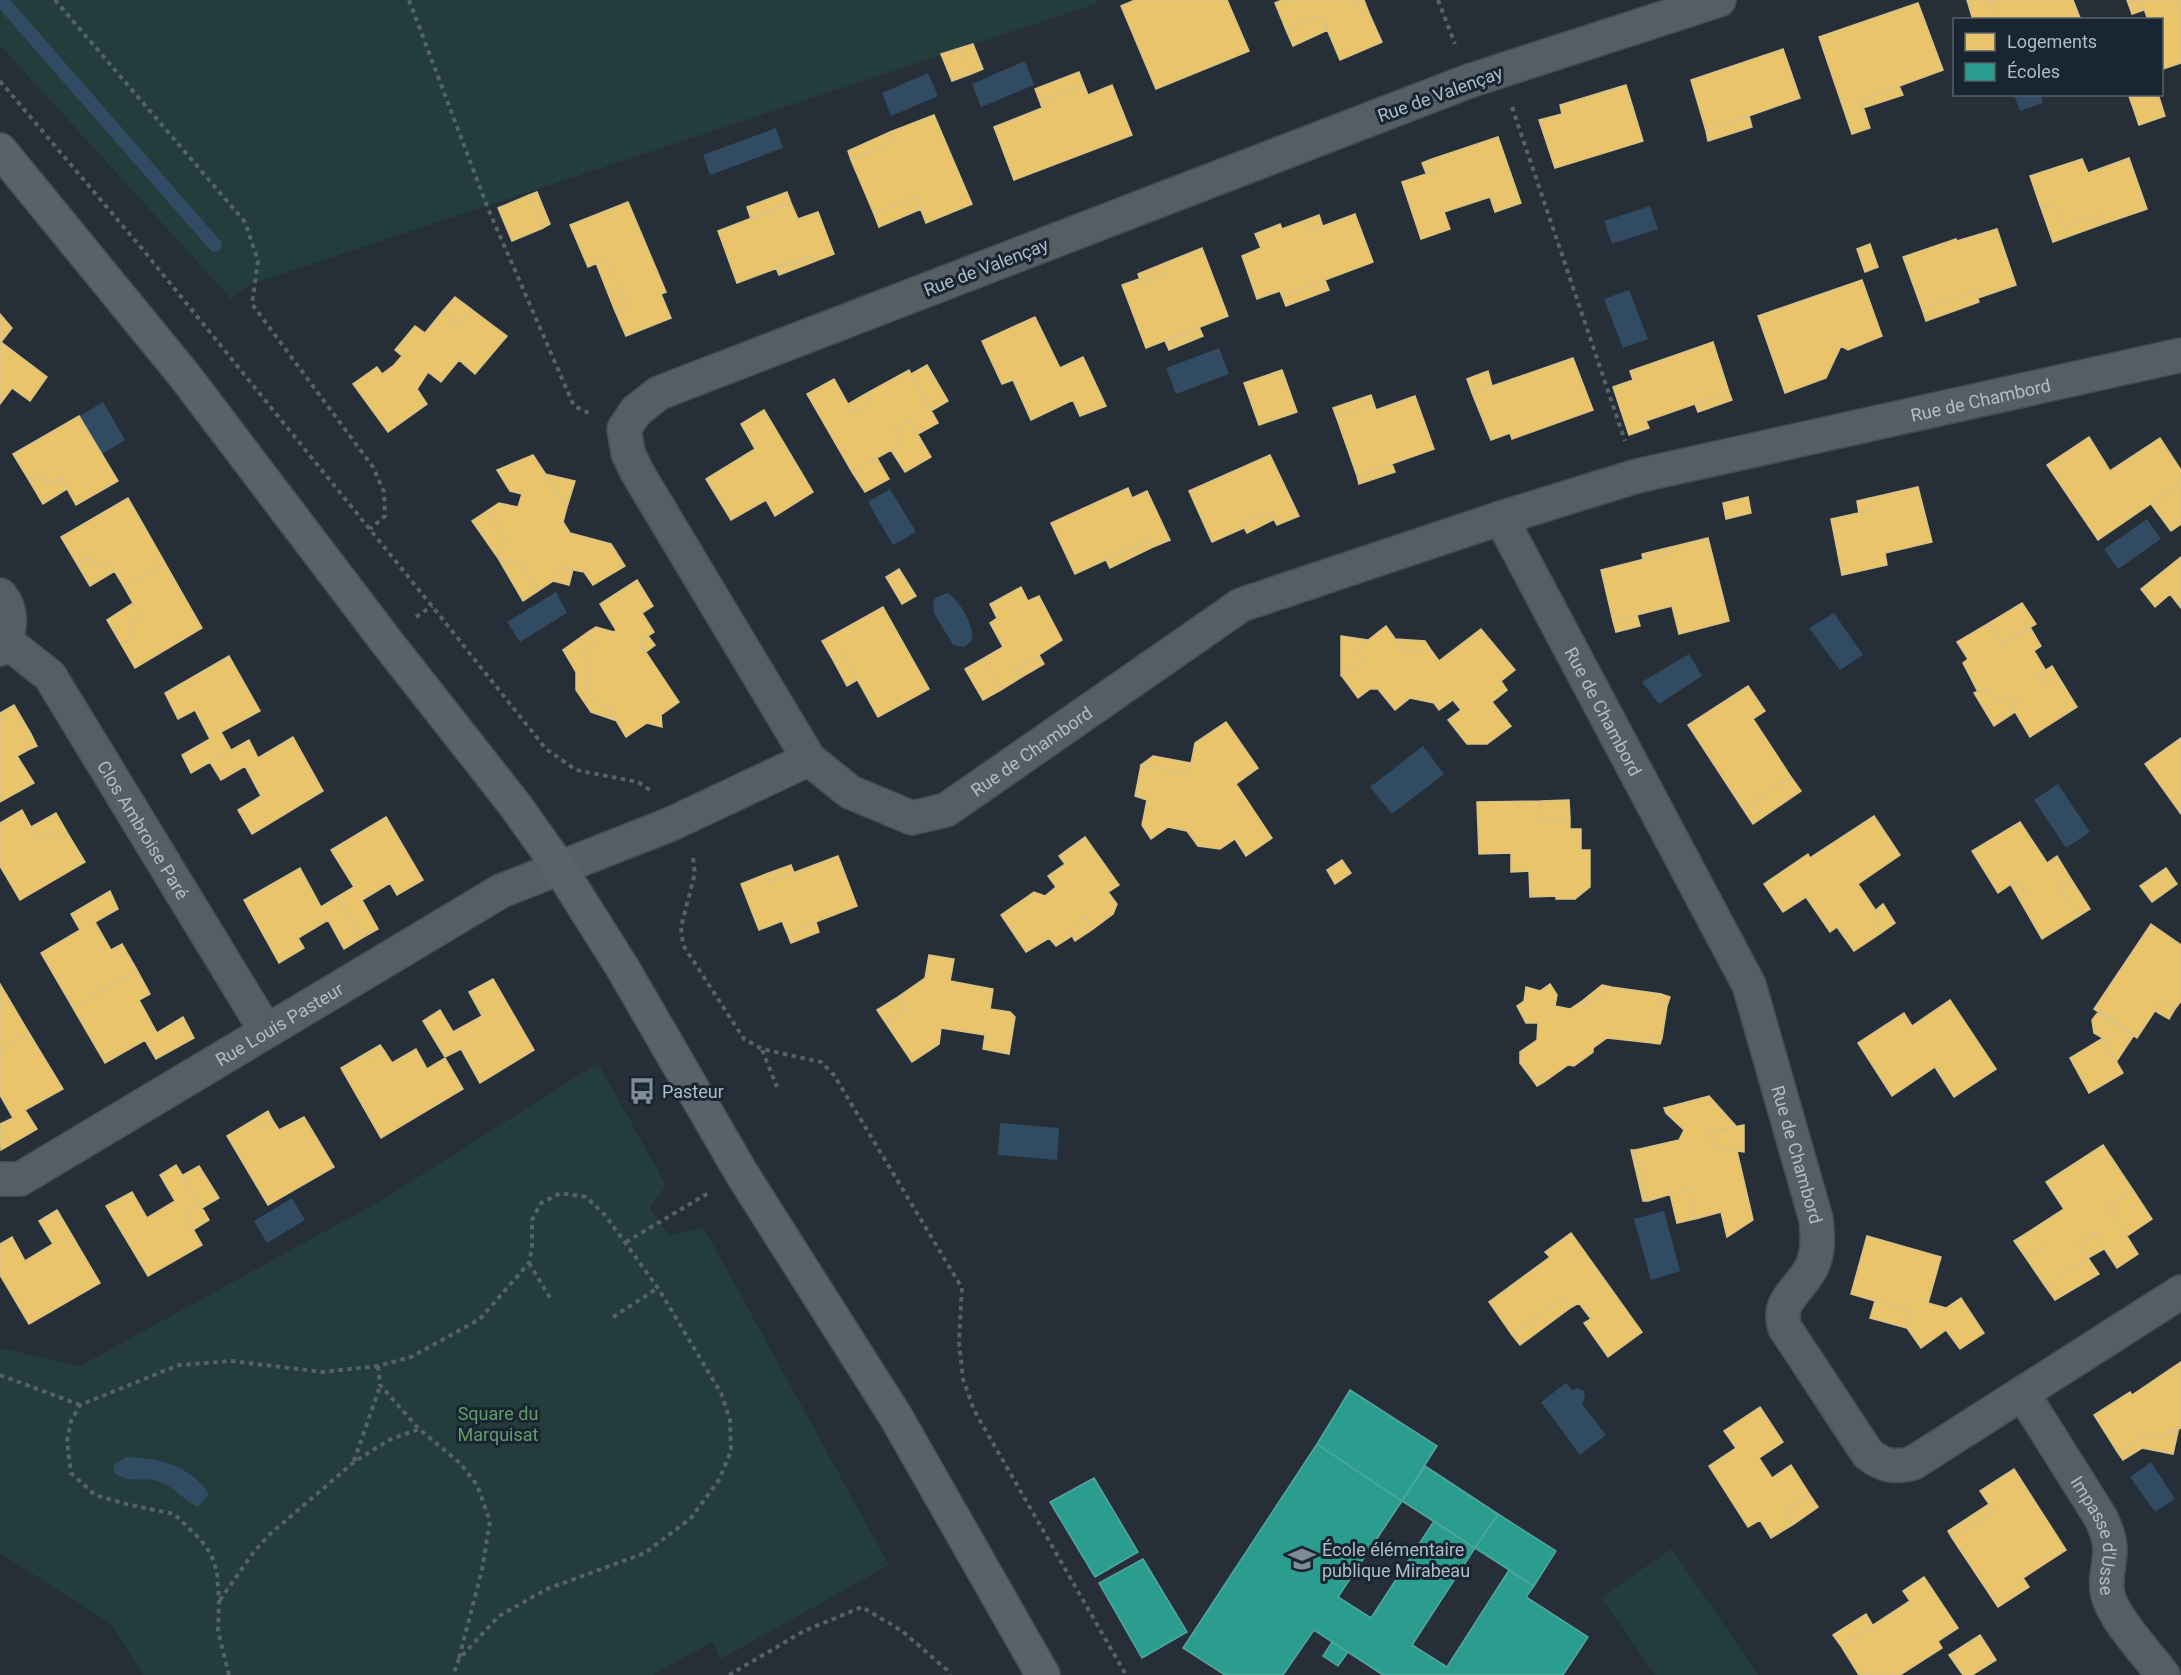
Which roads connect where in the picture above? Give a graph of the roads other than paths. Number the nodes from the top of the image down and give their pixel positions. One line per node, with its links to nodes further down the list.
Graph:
1 (1719, 0): 7 (street, Rue de Valençay)
2 (0, 150): 8 (main road)
3 (2177, 362): 4 (street, Rue de Chambord)
4 (1501, 518): 7 (street, Rue de Chambord); 12 (street, Rue de Chambord)
5 (0, 595): 6 (street, Clos Ambroise Paré)
6 (3, 645): 9 (street, Clos Ambroise Paré)
7 (809, 759): 8 (street)
8 (559, 867): 9 (street, Rue Louis Pasteur); 13 (main road)
9 (266, 1031): 10 (street, Rue Louis Pasteur)
10 (0, 1179)
11 (2181, 1292): 12 (street, Rue de Chambord)
12 (2023, 1394): 14 (street, Impasse d'Usse)
13 (1043, 1675)
14 (2163, 1675)

